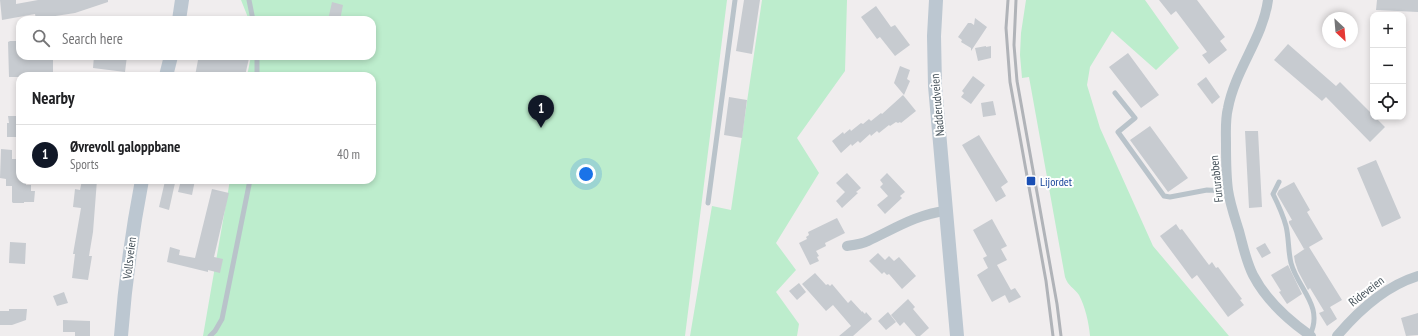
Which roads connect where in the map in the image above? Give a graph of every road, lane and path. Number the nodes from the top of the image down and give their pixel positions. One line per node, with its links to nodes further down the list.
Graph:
1 (182, 0): 6 (main road)
2 (249, 0): 7 (lane)
3 (735, 0): 17 (lane)
4 (936, 0): 18 (main road, Nadderudveien)
5 (1268, 0): 16 (street, Fururabben)
6 (179, 16)
7 (252, 16)
8 (170, 60): 10 (main road)
9 (257, 60): 11 (lane)
10 (167, 72)
11 (257, 72)
12 (1115, 93): 16 (lane)
13 (1279, 182): 24 (lane)
14 (141, 184): 21 (main road, Vollsveien)
15 (249, 184): 22 (lane)
16 (1228, 191): 24 (street, Fururabben)
17 (708, 203)
18 (946, 211): 19 (street); 23 (main road, Nadderudveien)
19 (847, 246)
20 (1418, 276): 25 (street, Rideveien)
21 (121, 336)
22 (210, 336)
23 (957, 336)
24 (1310, 336)
25 (1337, 336)

